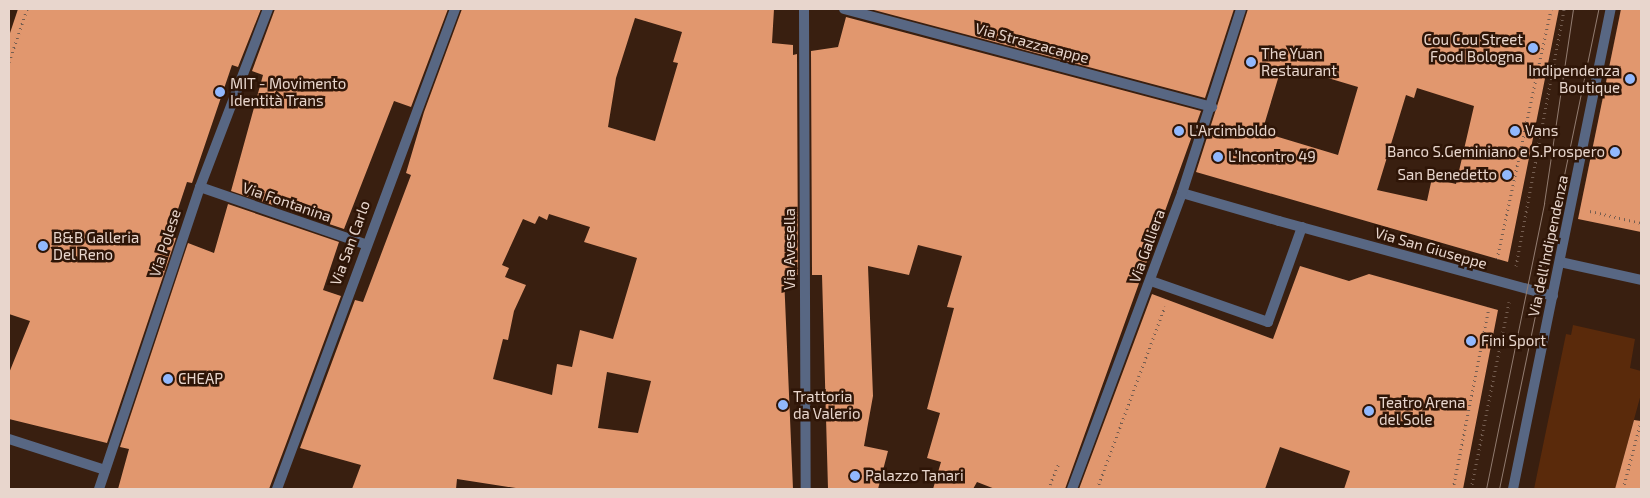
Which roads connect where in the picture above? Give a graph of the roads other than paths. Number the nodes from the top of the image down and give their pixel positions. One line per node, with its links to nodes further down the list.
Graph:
1 (268, 9): 8 (street, Via Polese)
2 (455, 9): 11 (street, Via San Carlo)
3 (804, 9): 20 (street, Via Avesella)
4 (844, 9): 7 (street, Via Strazzacappe)
5 (1241, 9): 7 (street, Via Galliera)
6 (1612, 9): 12 (street, Via dell'Indipendenza)
7 (1212, 107): 9 (street, Via Galliera)
8 (200, 187): 11 (street, Via Fontanina); 17 (street, Via Polese)
9 (1182, 193): 10 (street, Via San Giuseppe); 14 (street, Via Galliera)
10 (1302, 227): 14 (street); 15 (street, Via San Giuseppe)
11 (365, 244): 19 (street, Via San Carlo)
12 (1560, 262): 13 (street); 15 (street, Via dell'Indipendenza)
13 (1641, 280)
14 (1151, 281): 21 (street, Via Galliera)
15 (1553, 296): 22 (street, Via dell'Indipendenza)
16 (9, 439): 17 (street)
17 (106, 470): 18 (street, Via Polese)
18 (99, 489)
19 (277, 489)
20 (806, 489)
21 (1072, 489)
22 (1513, 489)

